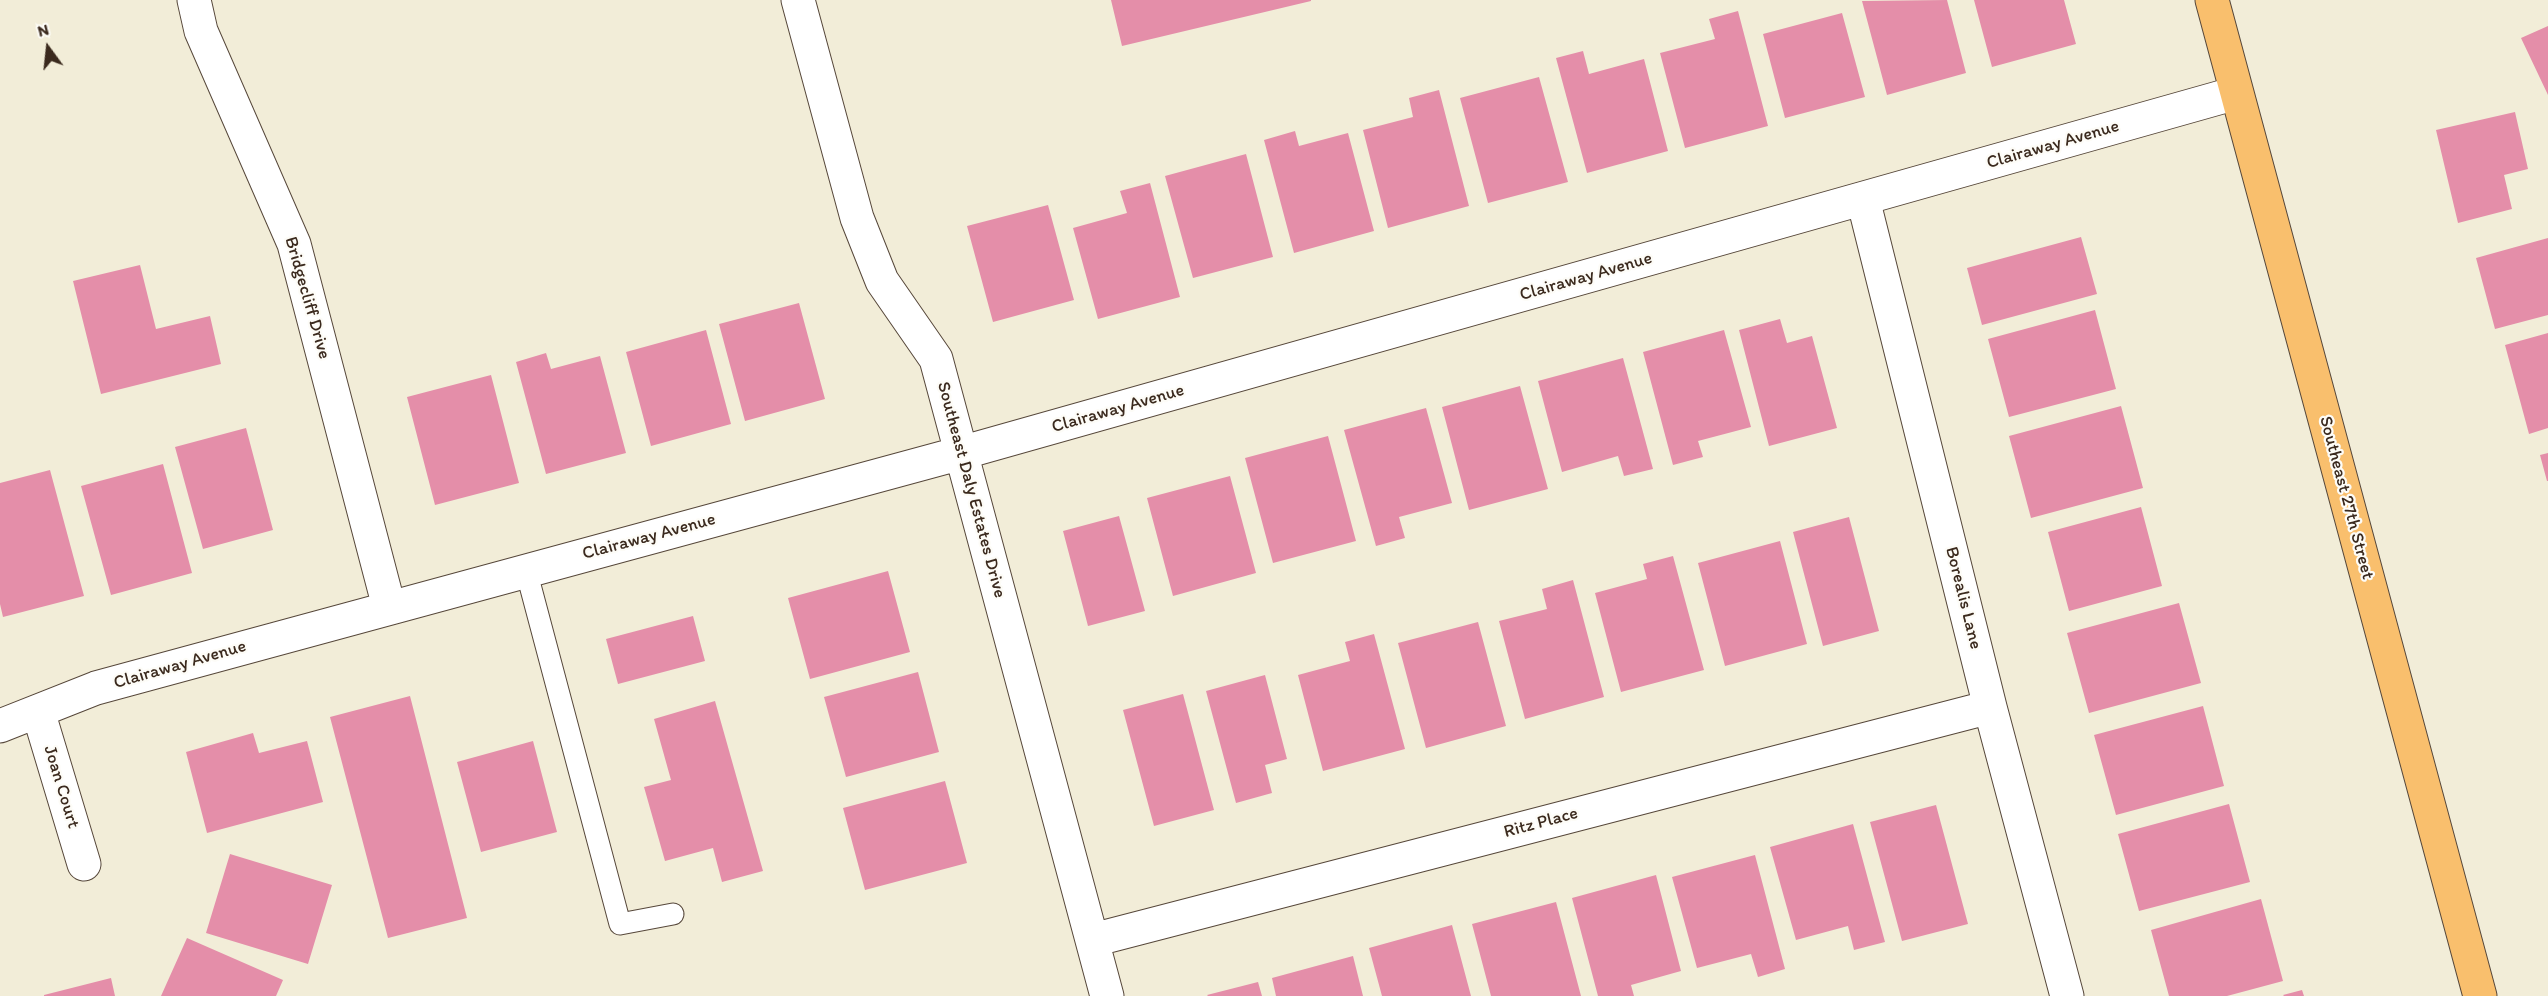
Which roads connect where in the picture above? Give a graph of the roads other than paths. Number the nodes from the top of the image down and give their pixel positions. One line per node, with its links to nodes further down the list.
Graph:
1 (194, 0): 8 (street, Bridgecliff Drive)
2 (798, 0): 6 (street, Southeast Daly Estates Drive)
3 (2212, 0): 4 (main road, Southeast 27th Street)
4 (2236, 93): 5 (street, Clairaway Avenue); 17 (main road, Southeast 27th Street)
5 (1863, 199): 6 (street, Clairaway Avenue); 9 (street, Borealis Lane)
6 (961, 453): 7 (street, Clairaway Avenue); 14 (street, Southeast Daly Estates Drive)
7 (526, 570): 8 (street, Clairaway Avenue); 13 (lane)
8 (389, 607): 10 (street, Clairaway Avenue)
9 (1990, 706): 14 (street, Ritz Place); 16 (street, Borealis Lane)
10 (38, 711): 11 (street, Clairaway Avenue); 12 (street, Joan Court)
11 (0, 726)
12 (84, 864)
13 (673, 914)
14 (1092, 940): 15 (street, Southeast Daly Estates Drive)
15 (1107, 996)
16 (2067, 996)
17 (2480, 996)

